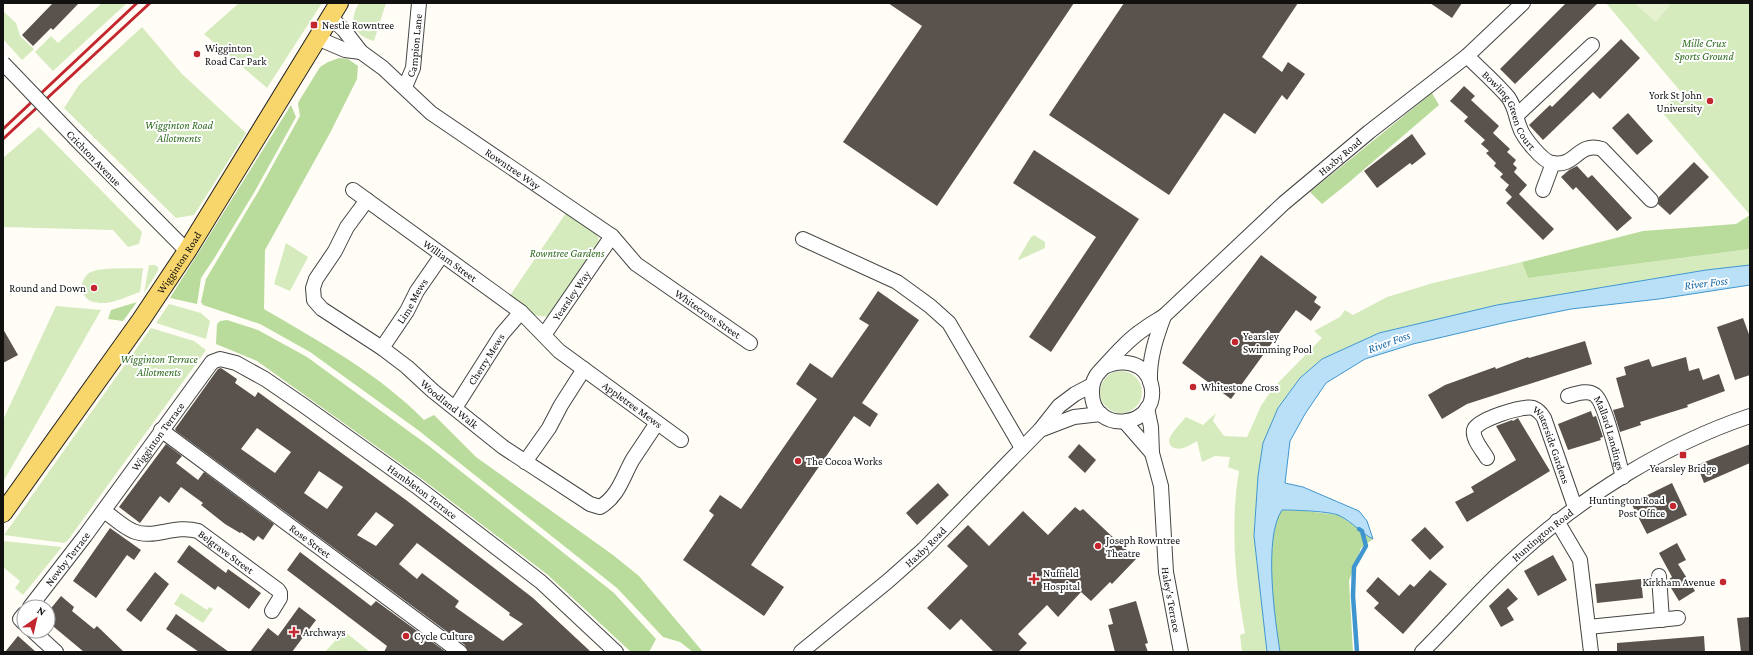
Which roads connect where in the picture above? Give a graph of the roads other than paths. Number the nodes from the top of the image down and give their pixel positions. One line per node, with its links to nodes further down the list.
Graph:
1 (419, 3): 9 (street, Campion Lane)
2 (1523, 3): 7 (street, Haxby Road)
3 (334, 10): 4 (main road, Wigginton Road); 6 (street, Rowntree Way)
4 (317, 38): 6 (street, Rowntree Way); 18 (main road, Wigginton Road)
5 (1592, 45): 10 (street)
6 (361, 52): 9 (street, Rowntree Way)
7 (1467, 56): 10 (street, Bowling Green Court); 22 (street, Haxby Road)
8 (3, 63): 18 (street, Crichton Avenue, bridge)
9 (405, 87): 16 (street, Rowntree Way)
10 (1517, 115): 11 (street, Bowling Green Court)
11 (1553, 163): 13 (street); 15 (street)
12 (353, 190): 14 (street, William Street)
13 (1543, 190)
14 (367, 200): 19 (street, William Street); 25 (street, Woodland Walk)
15 (1651, 200)
16 (612, 236): 20 (street, Rowntree Way); 23 (street, Yearsley Way)
17 (803, 239): 41 (street)
18 (187, 251): 48 (main road, Wigginton Road)
19 (442, 255): 21 (street, William Street); 25 (street, Lime Mews)
20 (666, 285): 24 (street, Whitecross Street)
21 (521, 312): 23 (street, William Street); 32 (street, Cherry Mews)
22 (1164, 316): 27 (street, Haxby Road); 29 (street, Haxby Road)
23 (544, 335): 28 (street, Appletree Mews)
24 (750, 343)
25 (382, 348): 32 (street, Woodland Walk)
26 (212, 362): 38 (street, Wigginton Terrace); 61 (street, Hambleton Terrace)
27 (1104, 367): 29 (street); 30 (street, Haxby Road)
28 (584, 369): 37 (street, Appletree Mews); 44 (street)
29 (1150, 382): 33 (street)
30 (1092, 385): 34 (street); 39 (street, Haxby Road)
31 (1568, 396): 45 (street, Mallard Landings)
32 (455, 408): 44 (street, Woodland Walk)
33 (1147, 408): 36 (street); 42 (street, Haley's Terrace)
34 (1101, 414): 36 (street); 39 (street, Haxby Road)
35 (1750, 416): 45 (street, Huntington Road)
36 (1125, 422): 42 (street, Haley's Terrace)
37 (657, 423): 40 (street, Appletree Mews); 44 (street, Woodland Walk)
38 (161, 430): 47 (street, Wigginton Terrace); 60 (street, Rose Street)
39 (1040, 430): 41 (street, Haxby Road)
40 (681, 440)
41 (1022, 448): 62 (street, Haxby Road)
42 (1152, 453): 63 (street, Haley's Terrace)
43 (1487, 458): 46 (street, Waterside Gardens)
44 (526, 462)
45 (1623, 477): 46 (street, Huntington Road)
46 (1575, 507): 49 (street, Huntington Road)
47 (104, 511): 51 (street, Belgrave Street); 52 (street, Newby Terrace)
48 (3, 513)
49 (1557, 521): 57 (street); 64 (street, Huntington Road)
50 (1660, 576): 56 (street)
51 (280, 593): 53 (street, Belgrave Street); 54 (street)
52 (36, 599)
53 (292, 601)
54 (272, 611)
55 (1678, 618): 56 (street)
56 (1662, 620): 57 (street)
57 (1588, 627): 65 (street)
58 (42, 639): 59 (street)
59 (56, 652)
60 (460, 652)
61 (616, 652)
62 (801, 652)
63 (1181, 652)
64 (1422, 652)
65 (1591, 652)

